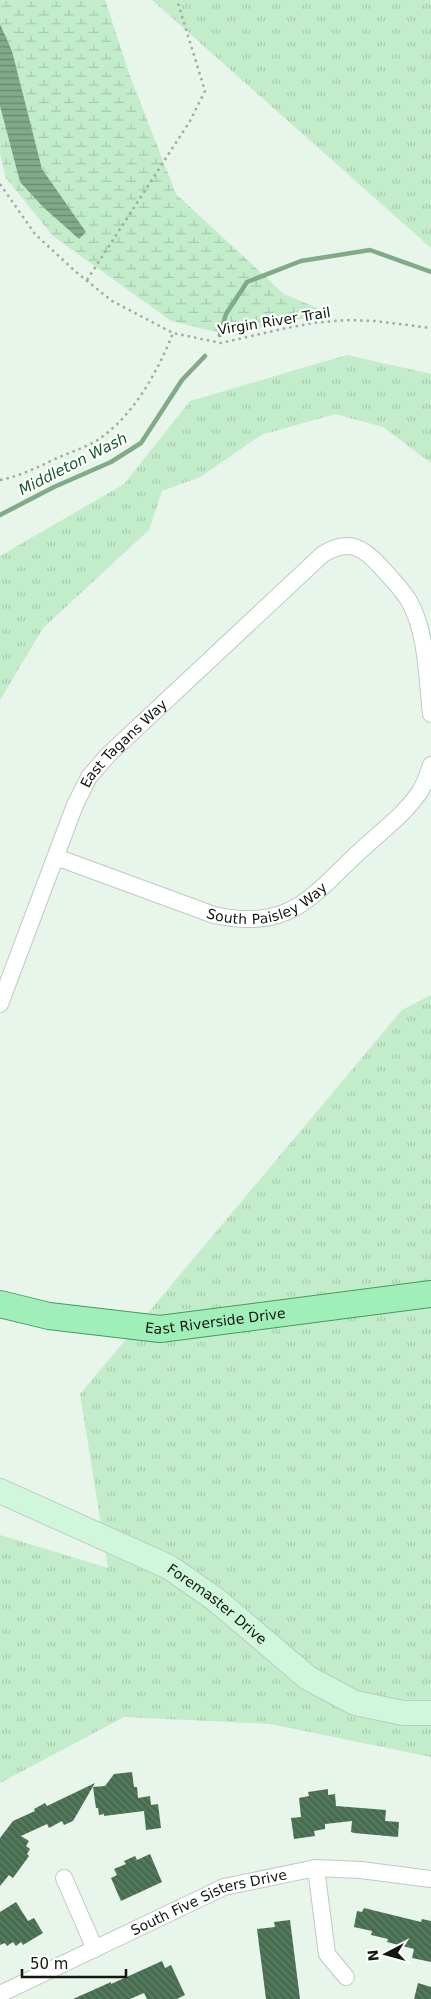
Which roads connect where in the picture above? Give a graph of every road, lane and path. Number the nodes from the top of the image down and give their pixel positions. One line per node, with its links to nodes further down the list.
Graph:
1 (177, 0): 3 (path)
2 (0, 184): 3 (path, Virgin River Trail)
3 (87, 280): 5 (path, Virgin River Trail)
4 (431, 328): 5 (path, Virgin River Trail)
5 (173, 333): 6 (path)
6 (0, 480)
7 (431, 714): 9 (street, East Tagans Way)
8 (431, 765): 9 (street, South Paisley Way)
9 (56, 857): 10 (street, East Tagans Way)
10 (0, 1004)
11 (431, 1294): 12 (main road, East Riverside Drive)
12 (0, 1304)
13 (0, 1490): 14 (main road, Foremaster Drive)
14 (431, 1713)
15 (316, 1868): 17 (street, South Five Sisters Drive); 18 (street, South Five Sisters Drive); 19 (street)
16 (64, 1878): 18 (street)
17 (431, 1879)
18 (95, 1949): 20 (street, South Five Sisters Drive)
19 (346, 1977)
20 (0, 1994)

